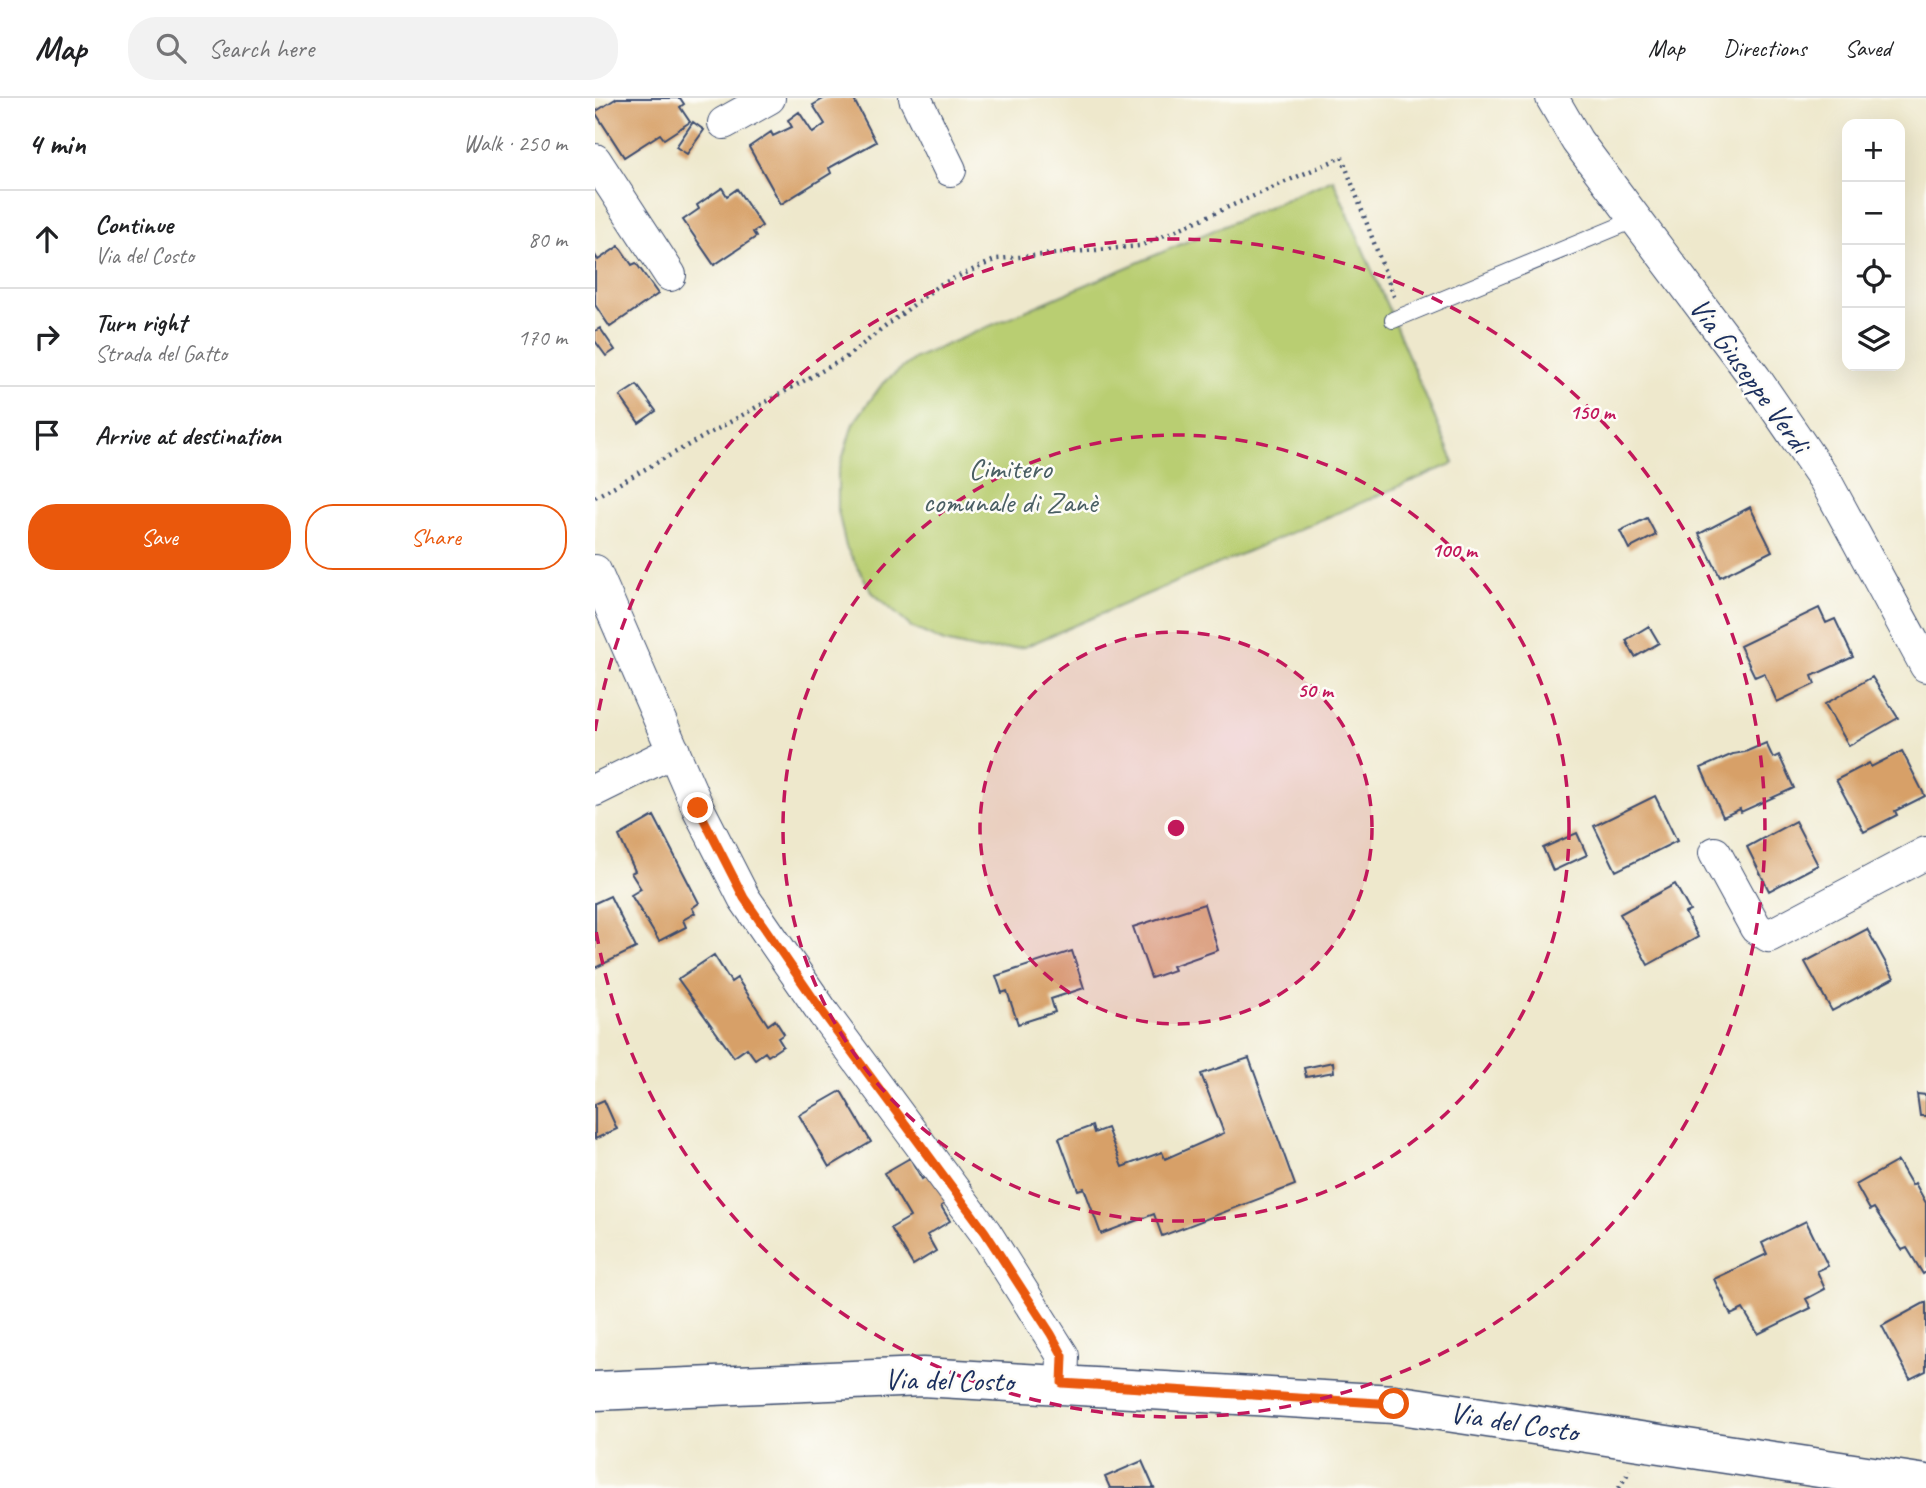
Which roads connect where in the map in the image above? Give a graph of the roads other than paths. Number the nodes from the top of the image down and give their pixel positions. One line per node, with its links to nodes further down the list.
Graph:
1 (769, 98): 4 (street)
2 (915, 98): 6 (street)
3 (1552, 98): 7 (street, Via Giuseppe Verdi)
4 (724, 123)
5 (595, 160): 8 (street)
6 (950, 170)
7 (1634, 220): 9 (lane); 11 (street, Via Giuseppe Verdi)
8 (670, 275)
9 (1397, 318)
10 (595, 571): 12 (street)
11 (1926, 666)
12 (674, 751): 13 (street); 16 (street)
13 (595, 790)
14 (1715, 853): 15 (street)
15 (1926, 853)
16 (1062, 1383): 17 (main road, Via del Costo); 18 (main road, Via del Costo)
17 (595, 1391)
18 (1926, 1484)

